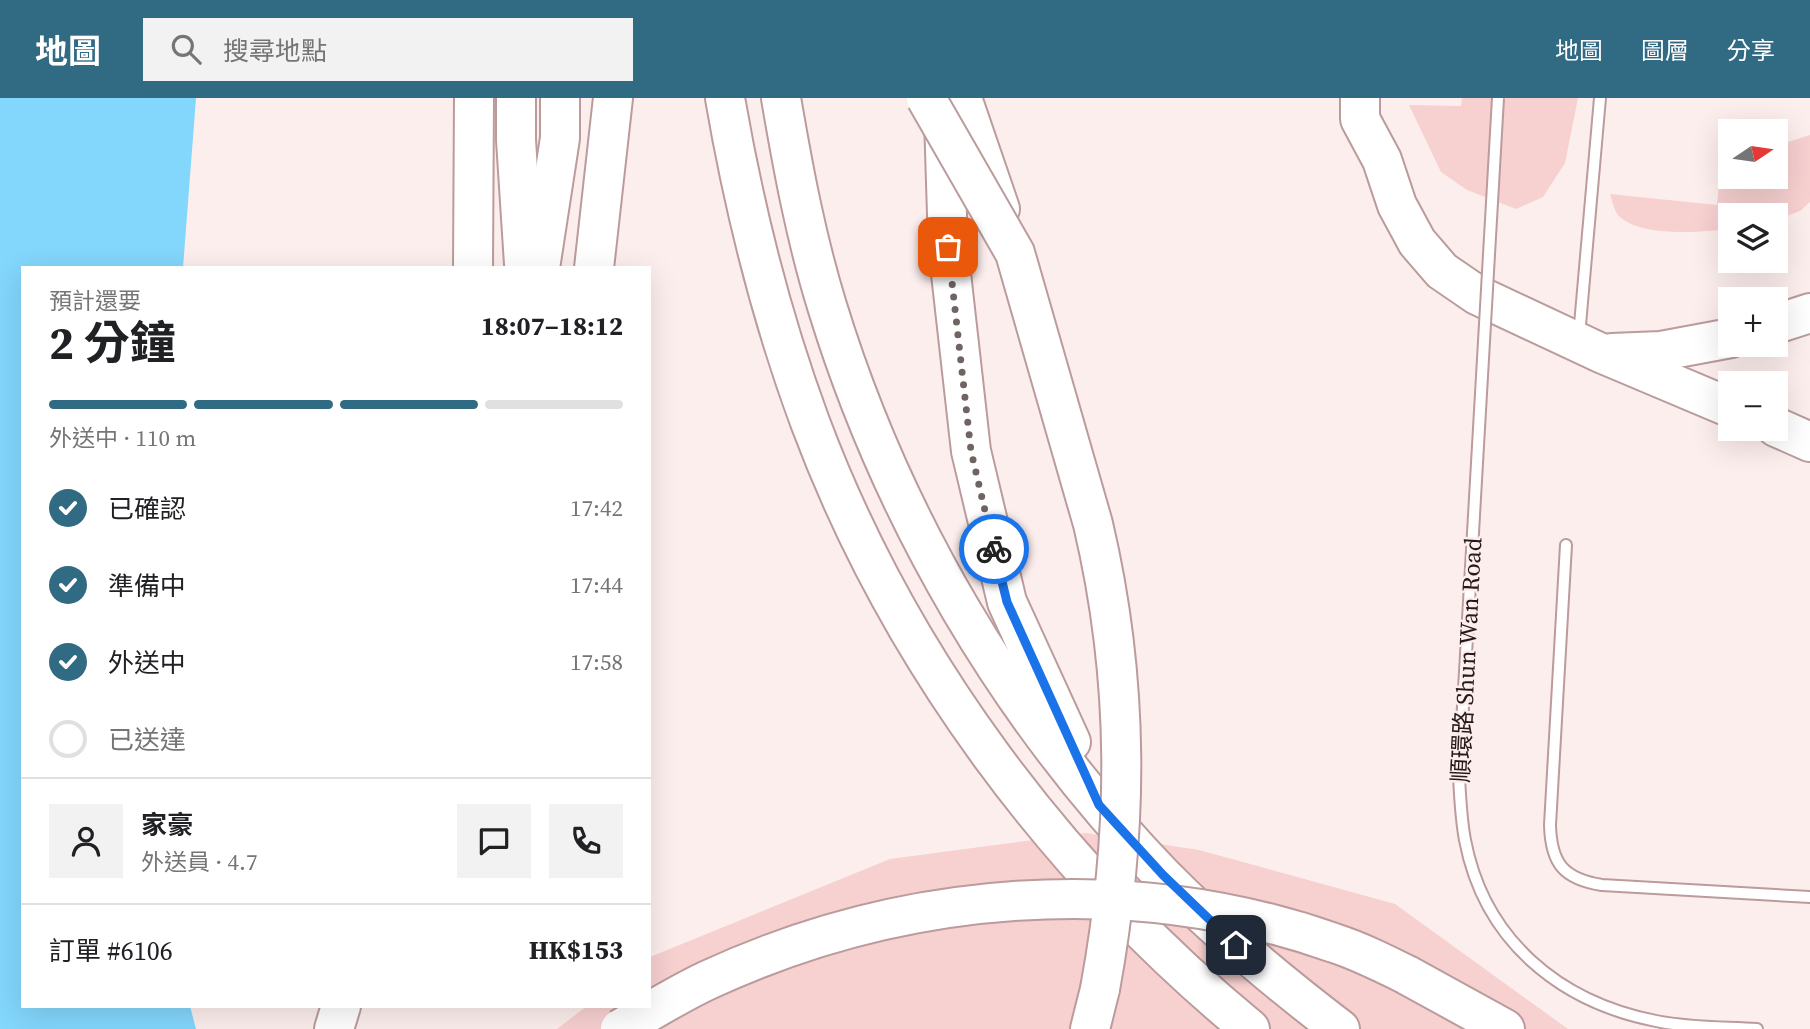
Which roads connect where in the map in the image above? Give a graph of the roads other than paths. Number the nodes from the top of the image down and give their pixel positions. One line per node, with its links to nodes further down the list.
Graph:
1 (474, 98): 16 (highway)
2 (516, 98): 17 (highway)
3 (560, 98): 18 (highway)
4 (613, 98): 19 (highway)
5 (725, 98): 36 (highway)
6 (781, 98): 28 (highway)
7 (926, 98): 15 (highway, bridge)
8 (944, 98): 28 (highway)
9 (962, 98): 15 (highway, bridge)
10 (1360, 98): 14 (highway)
11 (1387, 98): 14 (highway)
12 (1498, 98): 39 (lane, 順環路 Shun Wan Road, bridge)
13 (1600, 98): 23 (lane)
14 (1382, 160): 23 (highway)
15 (1015, 253): 35 (highway, bridge)
16 (473, 266)
17 (525, 266)
18 (540, 266)
19 (594, 266)
20 (1810, 313): 21 (highway)
21 (1788, 320)
22 (1718, 341): 23 (highway)
23 (1591, 348): 24 (highway)
24 (1718, 402)
25 (1788, 432): 26 (highway)
26 (1810, 442)
27 (1566, 545): 29 (lane)
28 (1099, 805): 37 (highway, bridge)
29 (1810, 897)
30 (340, 1008): 32 (highway)
31 (637, 1008): 34 (highway)
32 (334, 1029)
33 (620, 1029): 38 (highway, bridge)
34 (651, 1029)
35 (1090, 1029)
36 (1250, 1029)
37 (1340, 1029)
38 (1505, 1029)
39 (1757, 1029)

